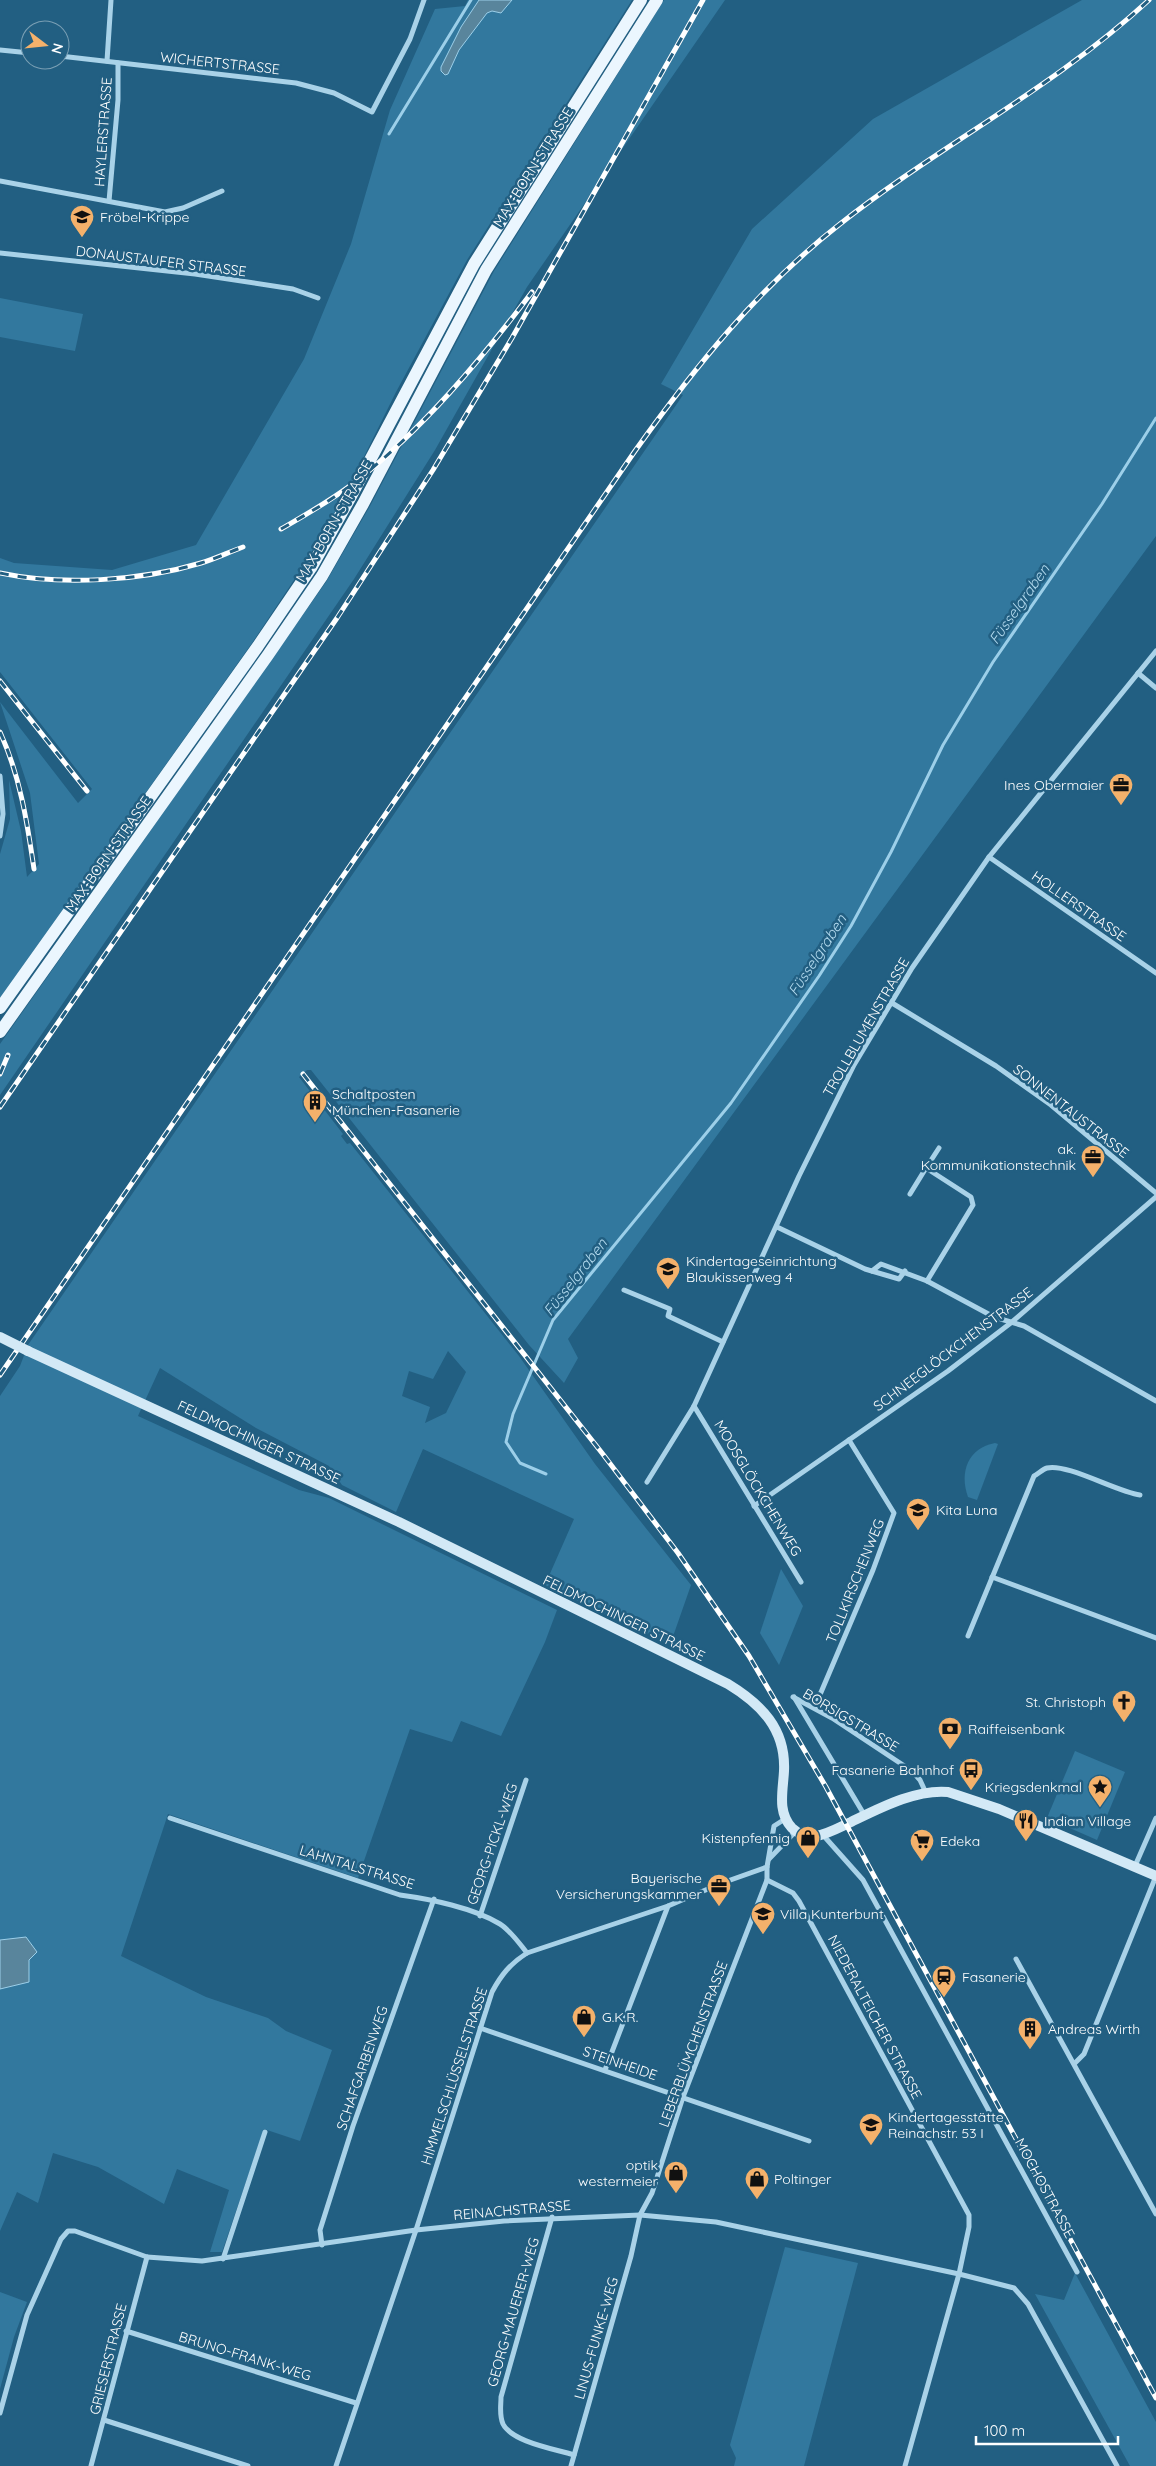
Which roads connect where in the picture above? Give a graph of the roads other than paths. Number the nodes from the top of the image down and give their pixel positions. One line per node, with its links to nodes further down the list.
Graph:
1 (111, 0): 8 (street, HAYLERSTRASSE)
2 (424, 0): 9 (street, WICHERTSTRASSE)
3 (641, 0): 23 (main road, MAX-BORN-STRASSE)
4 (657, 0): 24 (main road, MAX-BORN-STRASSE)
5 (0, 50): 6 (street)
6 (20, 52)
7 (70, 57): 8 (street, WICHERTSTRASSE)
8 (107, 61): 9 (street, WICHERTSTRASSE)
9 (118, 63): 12 (street, HAYLERSTRASSE)
10 (0, 181): 12 (street)
11 (222, 191): 12 (street)
12 (109, 201)
13 (0, 253): 14 (street, DONAUSTAUFER STRASSE)
14 (318, 298)
15 (1156, 652): 16 (street, TROLLBLUMENSTRASSE)
16 (1138, 673): 17 (street); 20 (street, TROLLBLUMENSTRASSE)
17 (1156, 688)
18 (0, 776): 19 (street)
19 (0, 836)
20 (989, 857): 21 (street, HOLLERSTRASSE); 22 (street, TROLLBLUMENSTRASSE)
21 (1156, 973)
22 (892, 1003): 27 (street, SONNENTAUSTRASSE); 30 (street, TROLLBLUMENSTRASSE)
23 (0, 1008)
24 (0, 1032)
25 (939, 1148): 26 (street)
26 (926, 1168): 28 (street); 33 (street)
27 (1156, 1192)
28 (910, 1194)
29 (1156, 1197): 35 (street, SCHNEEGLÖCKCHENSTRASSE)
30 (777, 1227): 31 (street); 37 (street, TROLLBLUMENSTRASSE)
31 (872, 1271): 32 (street); 32 (street)
32 (905, 1271): 33 (street)
33 (927, 1281): 35 (street)
34 (624, 1290): 37 (street)
35 (1012, 1322): 38 (street); 40 (street, SCHNEEGLÖCKCHENSTRASSE)
36 (0, 1337): 54 (main road, FELDMOCHINGER STRASSE, bridge)
37 (723, 1342): 39 (street, TROLLBLUMENSTRASSE)
38 (1156, 1401)
39 (694, 1406): 41 (street, TROLLBLUMENSTRASSE); 43 (street, MOOSGLÖCKCHENWEG)
40 (849, 1440): 43 (street, SCHNEEGLÖCKCHENSTRASSE); 48 (street, TOLLKIRSCHENWEG)
41 (647, 1482)
42 (1140, 1496): 44 (street)
43 (754, 1506): 45 (street, MOOSGLÖCKCHENWEG)
44 (992, 1577): 46 (street); 47 (street)
45 (801, 1582)
46 (968, 1636)
47 (1156, 1638)
48 (812, 1706): 50 (street, BORSIGSTRASSE); 51 (street, BORSIGSTRASSE)
49 (526, 1780): 64 (street, GEORG-PICKL-WEG)
50 (926, 1794): 51 (main road); 58 (main road)
51 (865, 1816): 56 (main road)
52 (170, 1818): 62 (street, LAHNTALSTRASSE)
53 (1156, 1818): 58 (street)
54 (785, 1819): 55 (main road); 57 (street)
55 (795, 1832): 56 (main road); 57 (street)
56 (823, 1834): 80 (street, MOCHOSTRASSE)
57 (768, 1860): 59 (street)
58 (1135, 1866): 60 (main road)
59 (767, 1867): 61 (street); 63 (street, HIMMELSCHLÜSSELSTRASSE)
60 (1156, 1876): 68 (street)
61 (767, 1880): 70 (street, LEBERBLÜMCHENSTRASSE); 81 (street, NIEDERALTEICHER STRASSE)
62 (434, 1899): 64 (street, LAHNTALSTRASSE); 77 (street, SCHAFGARBENWEG)
63 (668, 1906): 65 (street, HIMMELSCHLÜSSELSTRASSE); 69 (street)
64 (480, 1916): 65 (street, LAHNTALSTRASSE)
65 (527, 1953): 67 (street, HIMMELSCHLÜSSELSTRASSE)
66 (1016, 1959): 68 (street)
67 (480, 2028): 69 (street, STEINHEIDE); 76 (street, HIMMELSCHLÜSSELSTRASSE)
68 (1074, 2063): 73 (street)
69 (606, 2070): 70 (street, STEINHEIDE)
70 (684, 2097): 72 (street, STEINHEIDE); 74 (street, LEBERBLÜMCHENSTRASSE)
71 (265, 2132): 79 (street)
72 (808, 2141)
73 (1156, 2214)
74 (640, 2215): 75 (street, REINACHSTRASSE); 81 (street, REINACHSTRASSE); 86 (street, LINUS-FUNKE-WEG)
75 (552, 2217): 76 (street, REINACHSTRASSE); 86 (street, GEORG-MAUERER-WEG)
76 (416, 2230): 77 (street, REINACHSTRASSE); 83 (street, HIMMELSCHLÜSSELSTRASSE)
77 (322, 2246): 79 (street, REINACHSTRASSE)
78 (147, 2258): 79 (street, REINACHSTRASSE); 82 (street, GRIESERSTRASSE); 84 (street, REINACHSTRASSE)
79 (223, 2259)
80 (1077, 2272)
81 (959, 2274): 91 (street, NIEDERALTEICHER STRASSE); 92 (street, REINACHSTRASSE)
82 (126, 2331): 83 (street, BRUNO-FRANK-WEG); 85 (street, GRIESERSTRASSE)
83 (356, 2403): 89 (street, HIMMELSCHLÜSSELSTRASSE)
84 (0, 2413)
85 (104, 2420): 87 (street, GRIESERSTRASSE); 88 (street)
86 (574, 2455): 90 (street, LINUS-FUNKE-WEG)
87 (91, 2466)
88 (248, 2466)
89 (336, 2466)
90 (571, 2466)
91 (905, 2466)
92 (1117, 2466)

